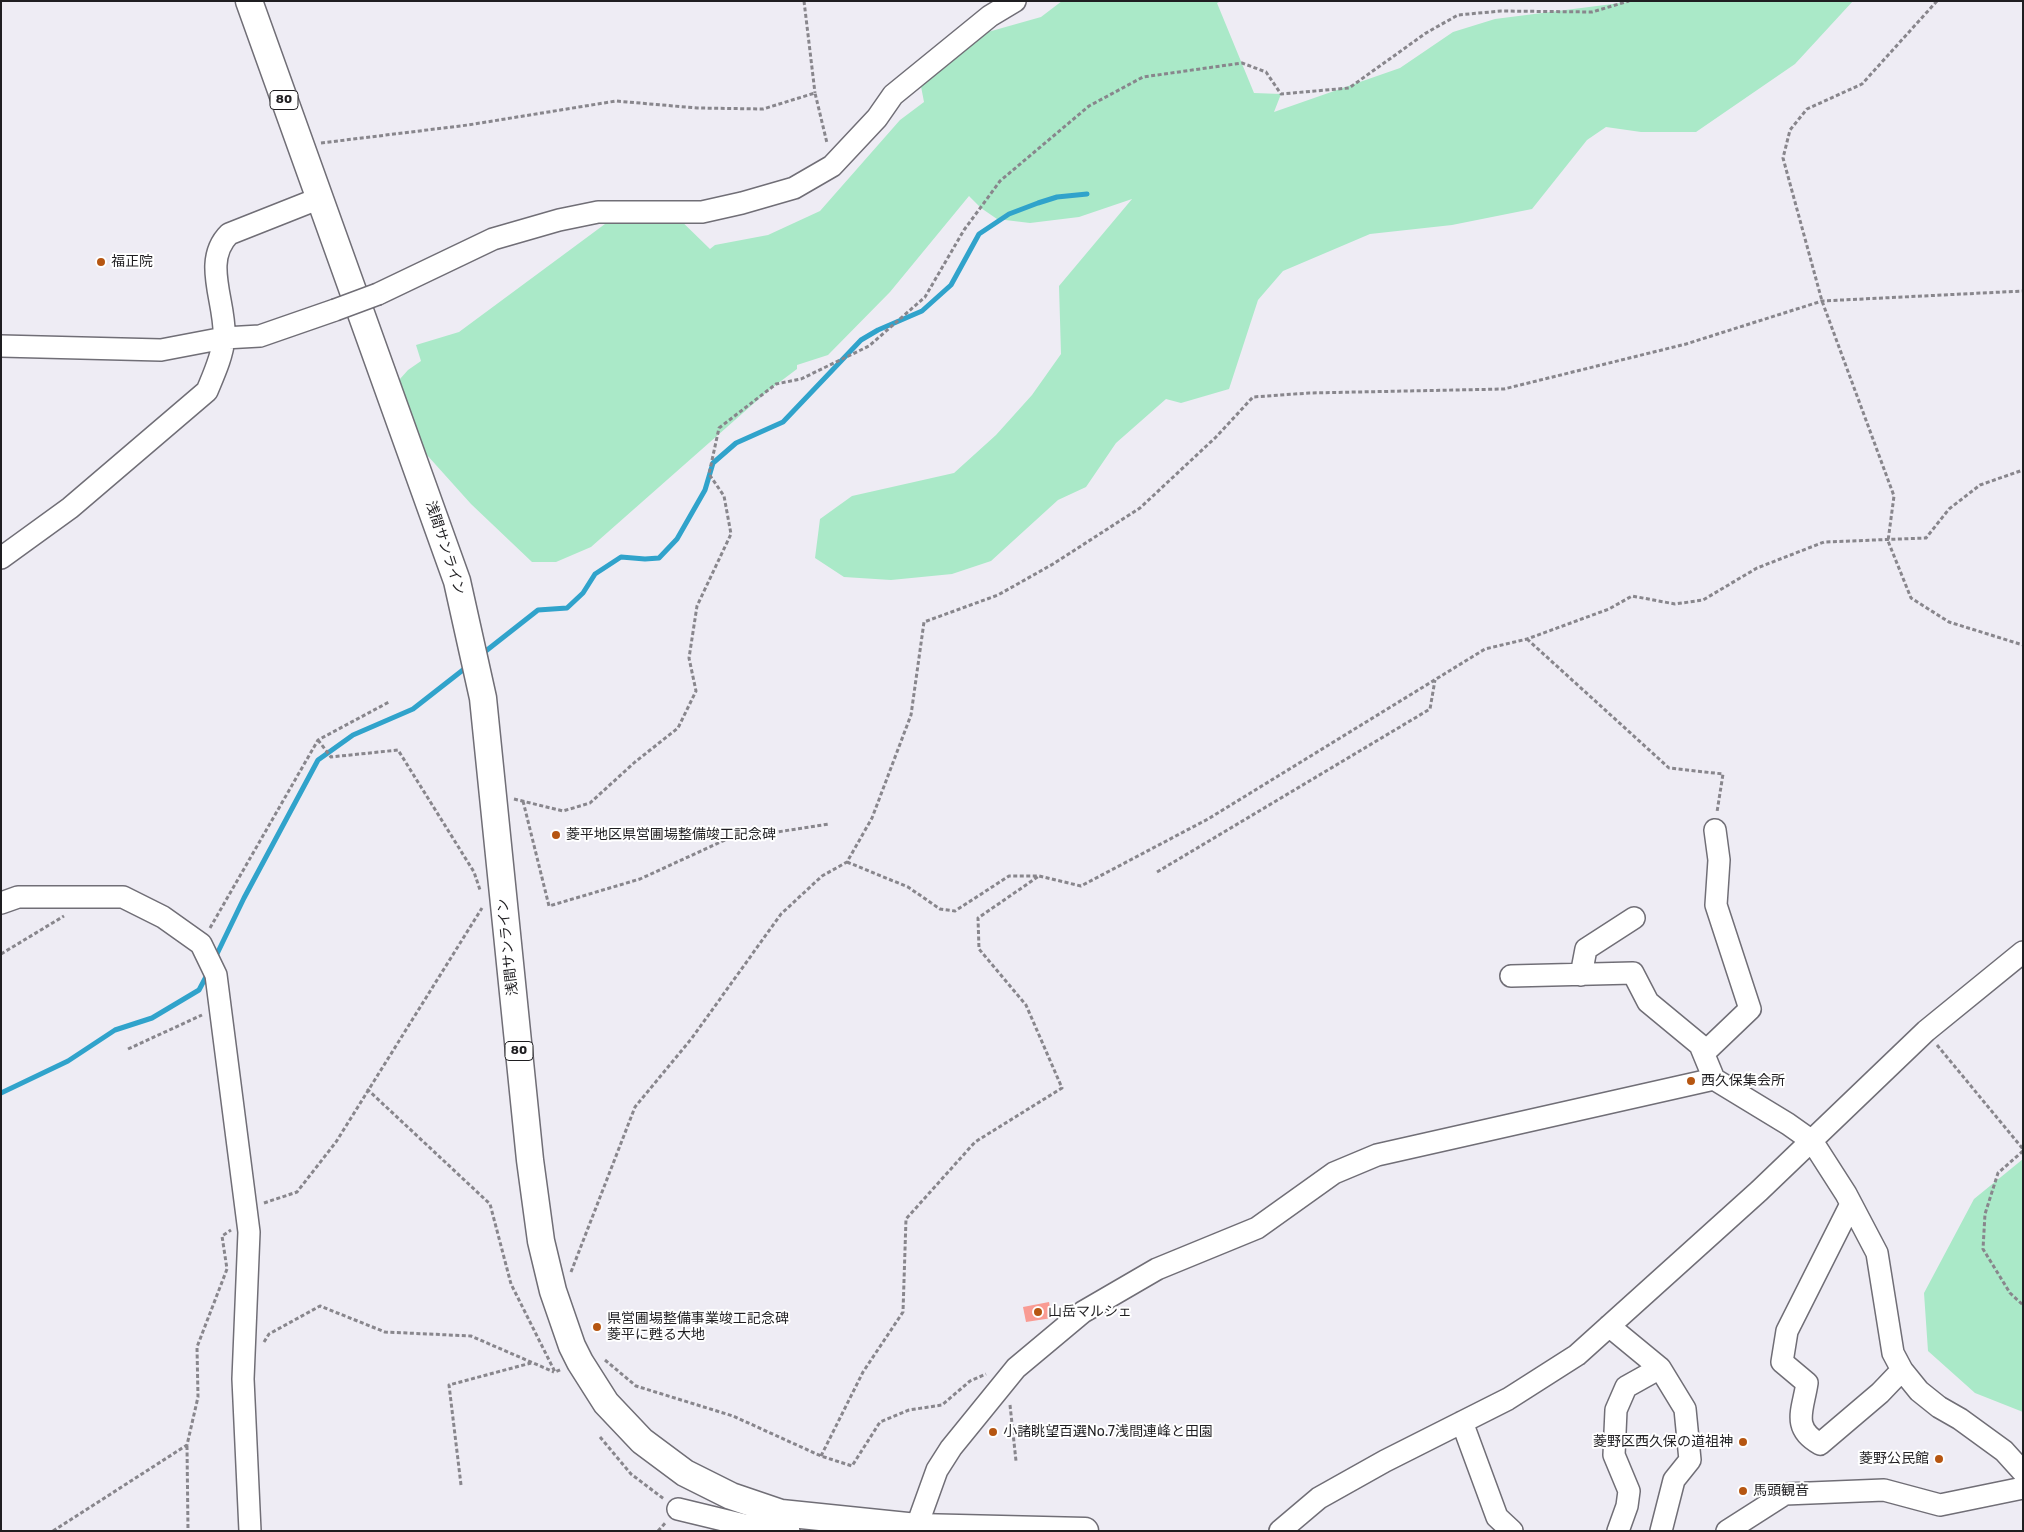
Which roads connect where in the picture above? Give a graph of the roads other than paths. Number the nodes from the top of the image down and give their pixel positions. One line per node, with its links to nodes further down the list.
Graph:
1 (249, 1): 3 (main road, 浅間サンライン / 80)
2 (1015, 1): 4 (street, bridge)
3 (320, 198): 4 (street); 24 (main road, 浅間サンライン / 80)
4 (224, 338): 5 (street); 6 (street)
5 (1, 346)
6 (1, 558)
7 (1715, 830): 13 (street)
8 (1, 903): 25 (street)
9 (1634, 918): 11 (street)
10 (2023, 952): 15 (street)
11 (1580, 975): 12 (street); 13 (street)
12 (1511, 976)
13 (1704, 1053): 14 (street)
14 (1714, 1079): 15 (street); 24 (street)
15 (1812, 1141): 16 (street); 17 (street)
16 (1851, 1204): 19 (street); 19 (street)
17 (1609, 1326): 18 (street); 20 (street)
18 (1660, 1368): 30 (street); 31 (street)
19 (1902, 1370): 21 (street)
20 (1462, 1422): 28 (street); 29 (street)
21 (2023, 1472)
22 (2023, 1488): 32 (street)
23 (678, 1509): 26 (street)
24 (916, 1529): 27 (main road, 浅間サンライン / 80)
25 (250, 1531)
26 (789, 1531)
27 (1084, 1531)
28 (1280, 1531)
29 (1512, 1531)
30 (1618, 1531)
31 (1661, 1531)
32 (1727, 1531)

